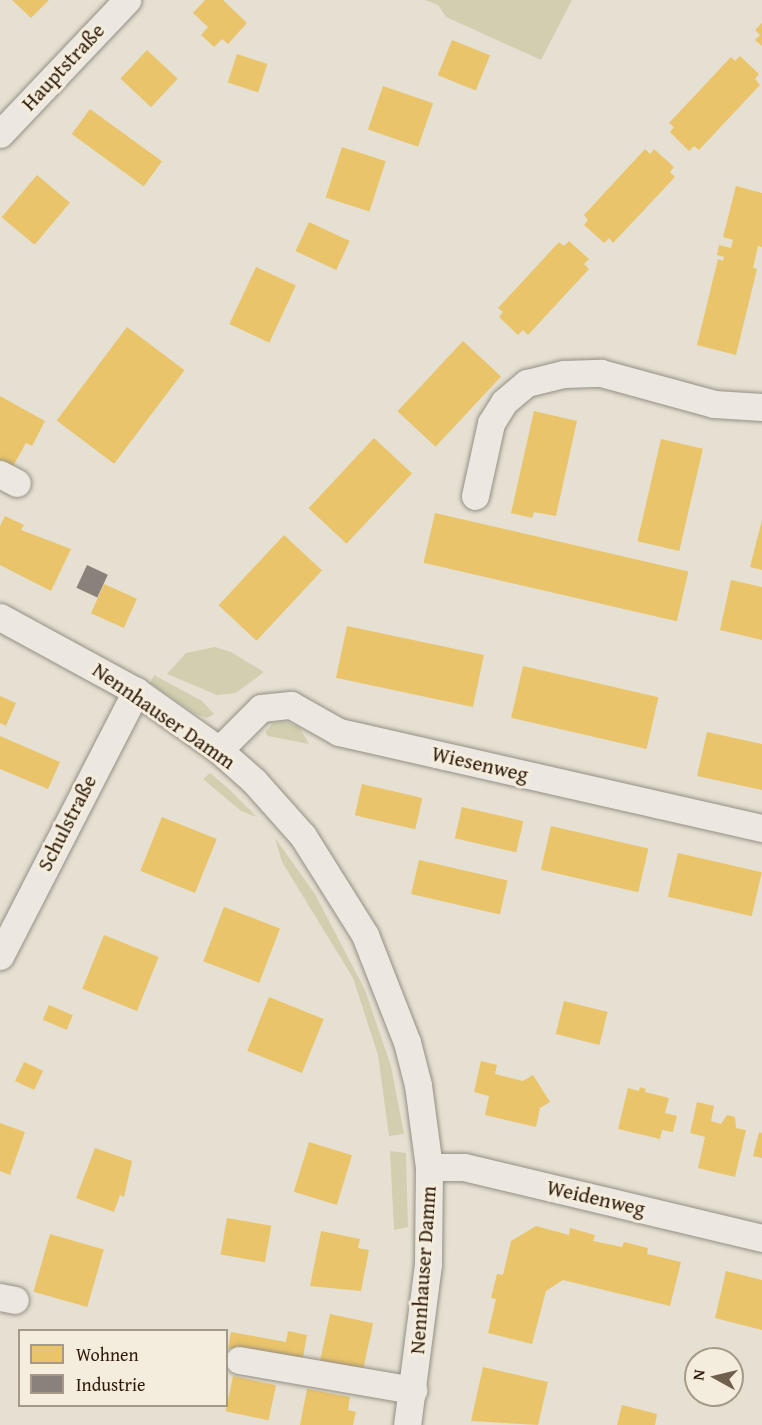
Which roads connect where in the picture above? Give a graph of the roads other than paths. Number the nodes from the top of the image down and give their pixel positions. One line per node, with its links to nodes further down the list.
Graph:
1 (127, 0): 2 (street, Hauptstraße)
2 (0, 134)
3 (762, 407): 4 (street)
4 (475, 496)
5 (0, 617): 6 (street, Nennhauser Damm)
6 (136, 692): 7 (street, Nennhauser Damm); 9 (street, Schulstraße)
7 (219, 750): 8 (street, Wiesenweg); 10 (street, Nennhauser Damm)
8 (762, 828)
9 (0, 956)
10 (429, 1167): 11 (street, Weidenweg); 13 (street, Nennhauser Damm)
11 (762, 1238)
12 (239, 1360): 13 (street)
13 (413, 1389): 14 (street, Nennhauser Damm)
14 (407, 1425)

